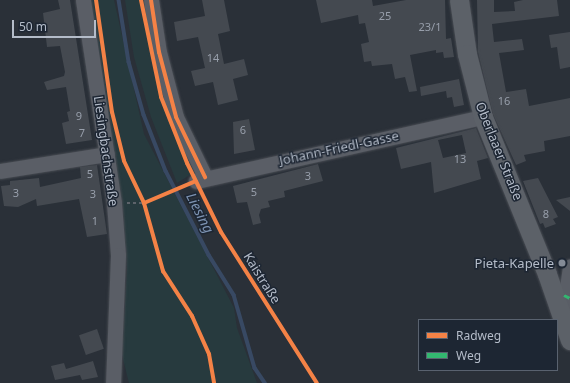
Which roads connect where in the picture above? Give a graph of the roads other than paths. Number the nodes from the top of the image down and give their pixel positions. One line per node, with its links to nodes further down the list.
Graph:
1 (83, 0): 5 (street, Liesingbachstraße)
2 (151, 0): 4 (street, Johann-Friedl-Gasse)
3 (459, 0): 4 (main road, Oberlaaer Straße)
4 (483, 117): 8 (main road, Oberlaaer Straße)
5 (107, 154): 6 (street); 11 (street, Liesingbachstraße)
6 (0, 171)
7 (569, 272): 8 (street); 9 (street)
8 (547, 274): 9 (main road, Oberlaaer Straße)
9 (563, 319): 10 (main road, Oberlaaer Straße)
10 (570, 340)
11 (108, 381)

